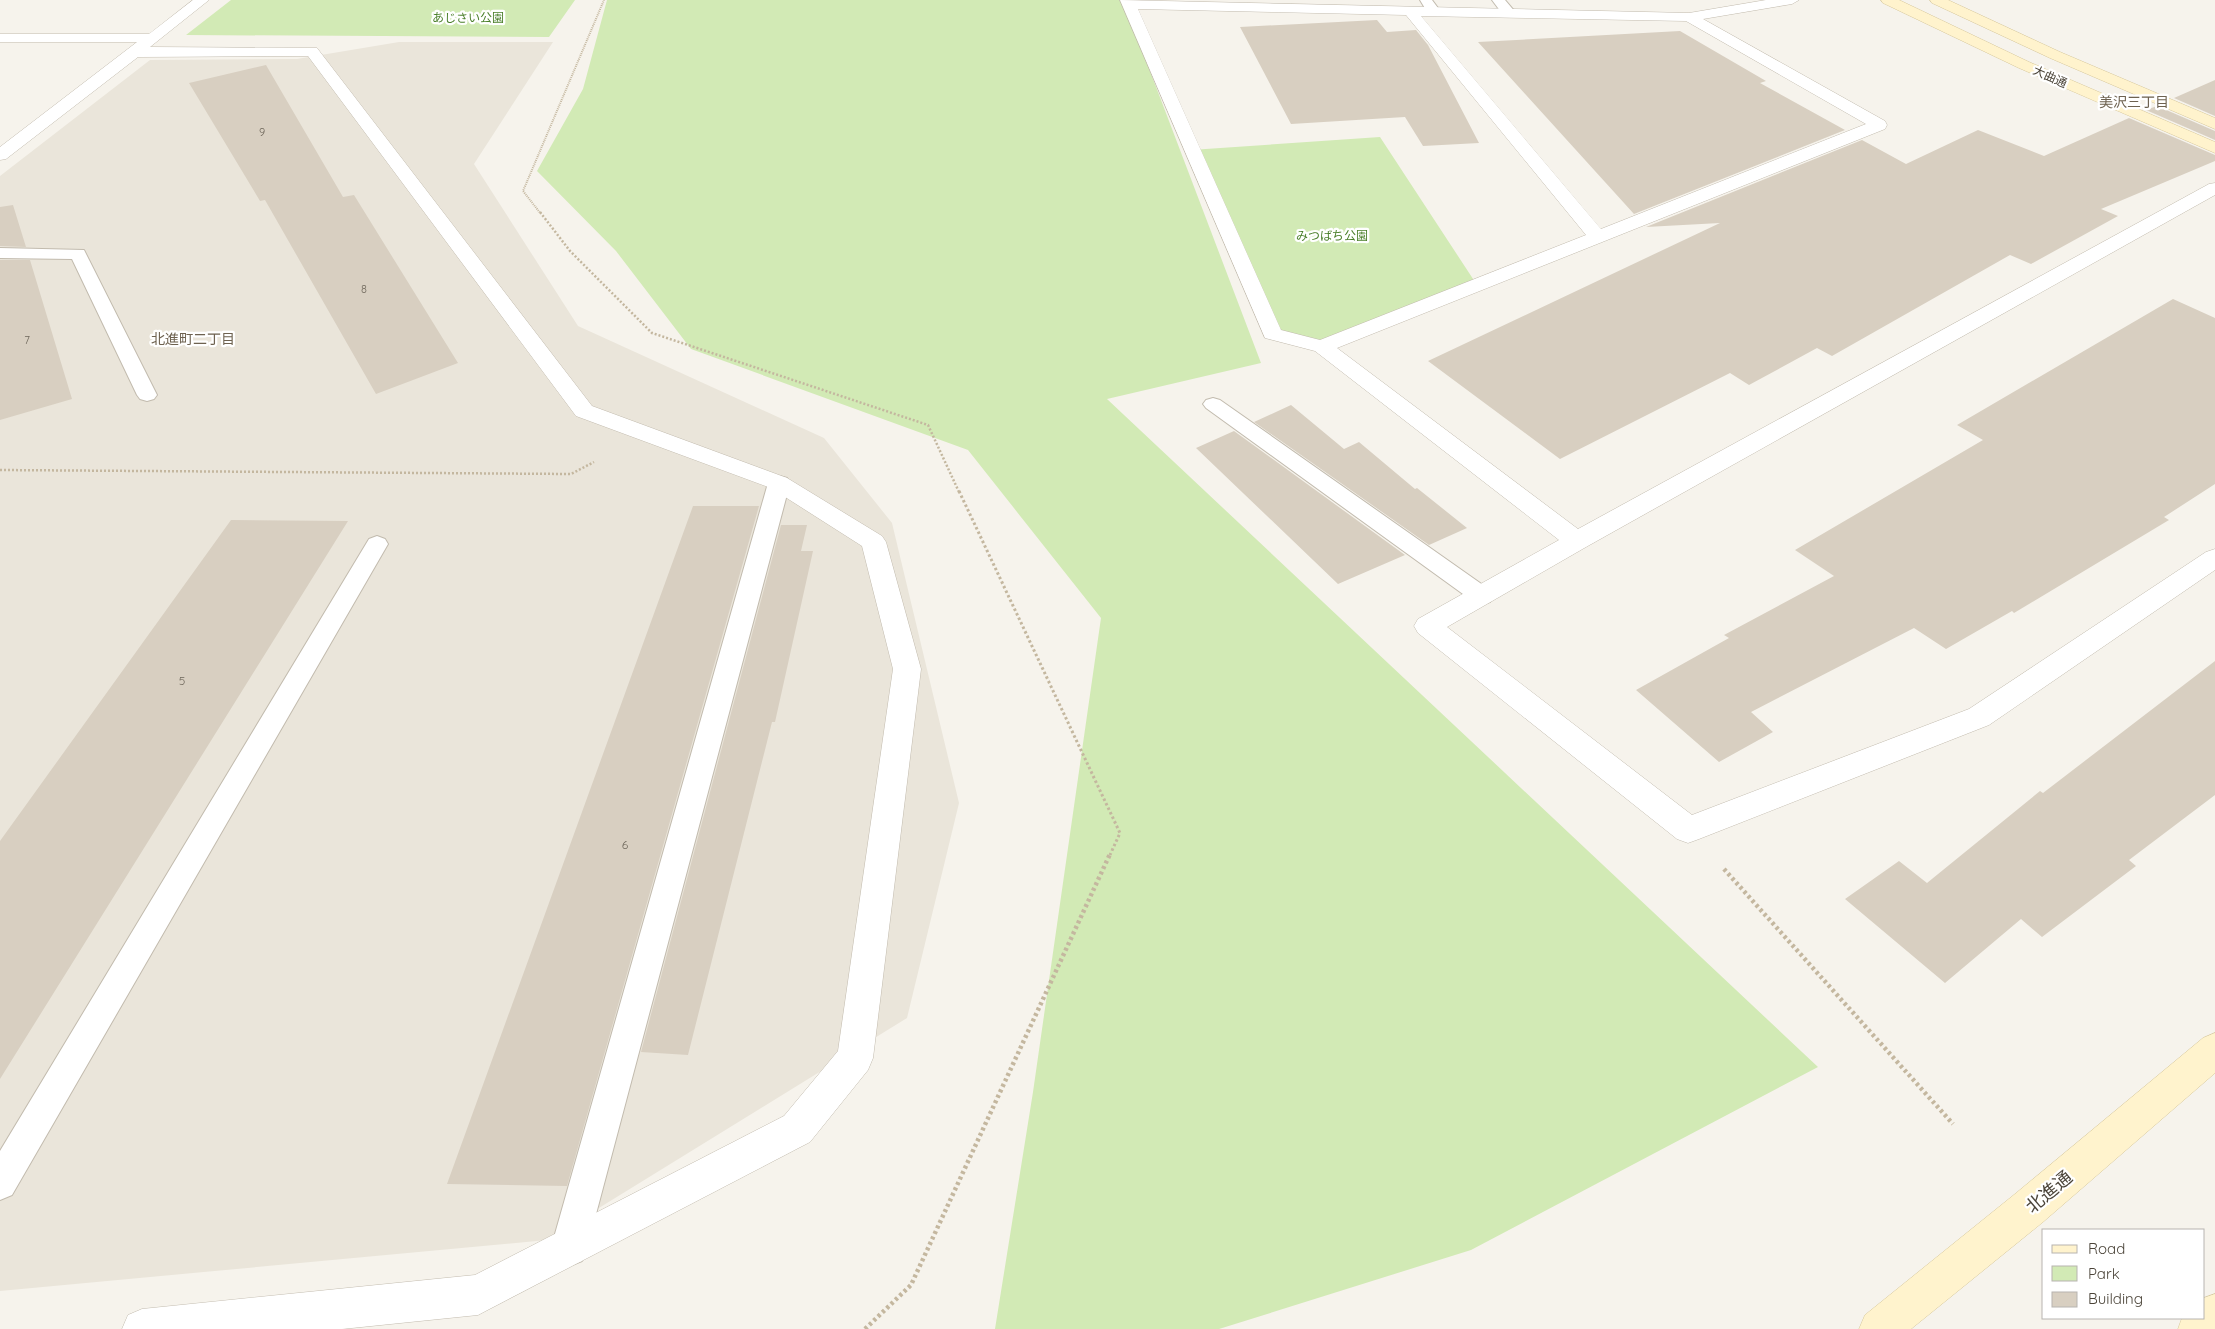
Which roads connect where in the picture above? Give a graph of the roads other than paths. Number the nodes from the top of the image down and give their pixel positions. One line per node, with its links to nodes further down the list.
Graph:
1 (202, 0): 13 (street)
2 (1498, 0): 10 (lane)
3 (1792, 0): 11 (street)
4 (1888, 0): 17 (main road, 大曲通)
5 (1937, 0): 14 (main road, 大曲通)
6 (1128, 2): 7 (street); 22 (street)
7 (1331, 5): 9 (street)
8 (1430, 6): 9 (street); 10 (street)
9 (1410, 11): 20 (street)
10 (1509, 13): 11 (street)
11 (1689, 17): 20 (street)
12 (0, 38): 13 (street)
13 (142, 45): 16 (street); 25 (street)
14 (2215, 124)
15 (0, 137): 16 (street)
16 (21, 138): 18 (street)
17 (2215, 148)
18 (0, 154)
19 (2215, 188): 26 (street)
20 (1597, 237): 22 (street)
21 (0, 253): 23 (lane)
22 (1322, 347): 26 (street)
23 (147, 395)
24 (1213, 404): 29 (lane)
25 (779, 483): 32 (lane); 32 (street)
26 (1577, 541): 29 (street)
27 (376, 544): 31 (lane)
28 (2215, 558): 29 (street)
29 (1482, 596)
30 (2215, 1050): 35 (main road, 北進通)
31 (0, 1183)
32 (569, 1248): 34 (street)
33 (2215, 1314): 36 (main road)
34 (142, 1329)
35 (1879, 1329)
36 (2198, 1329)

